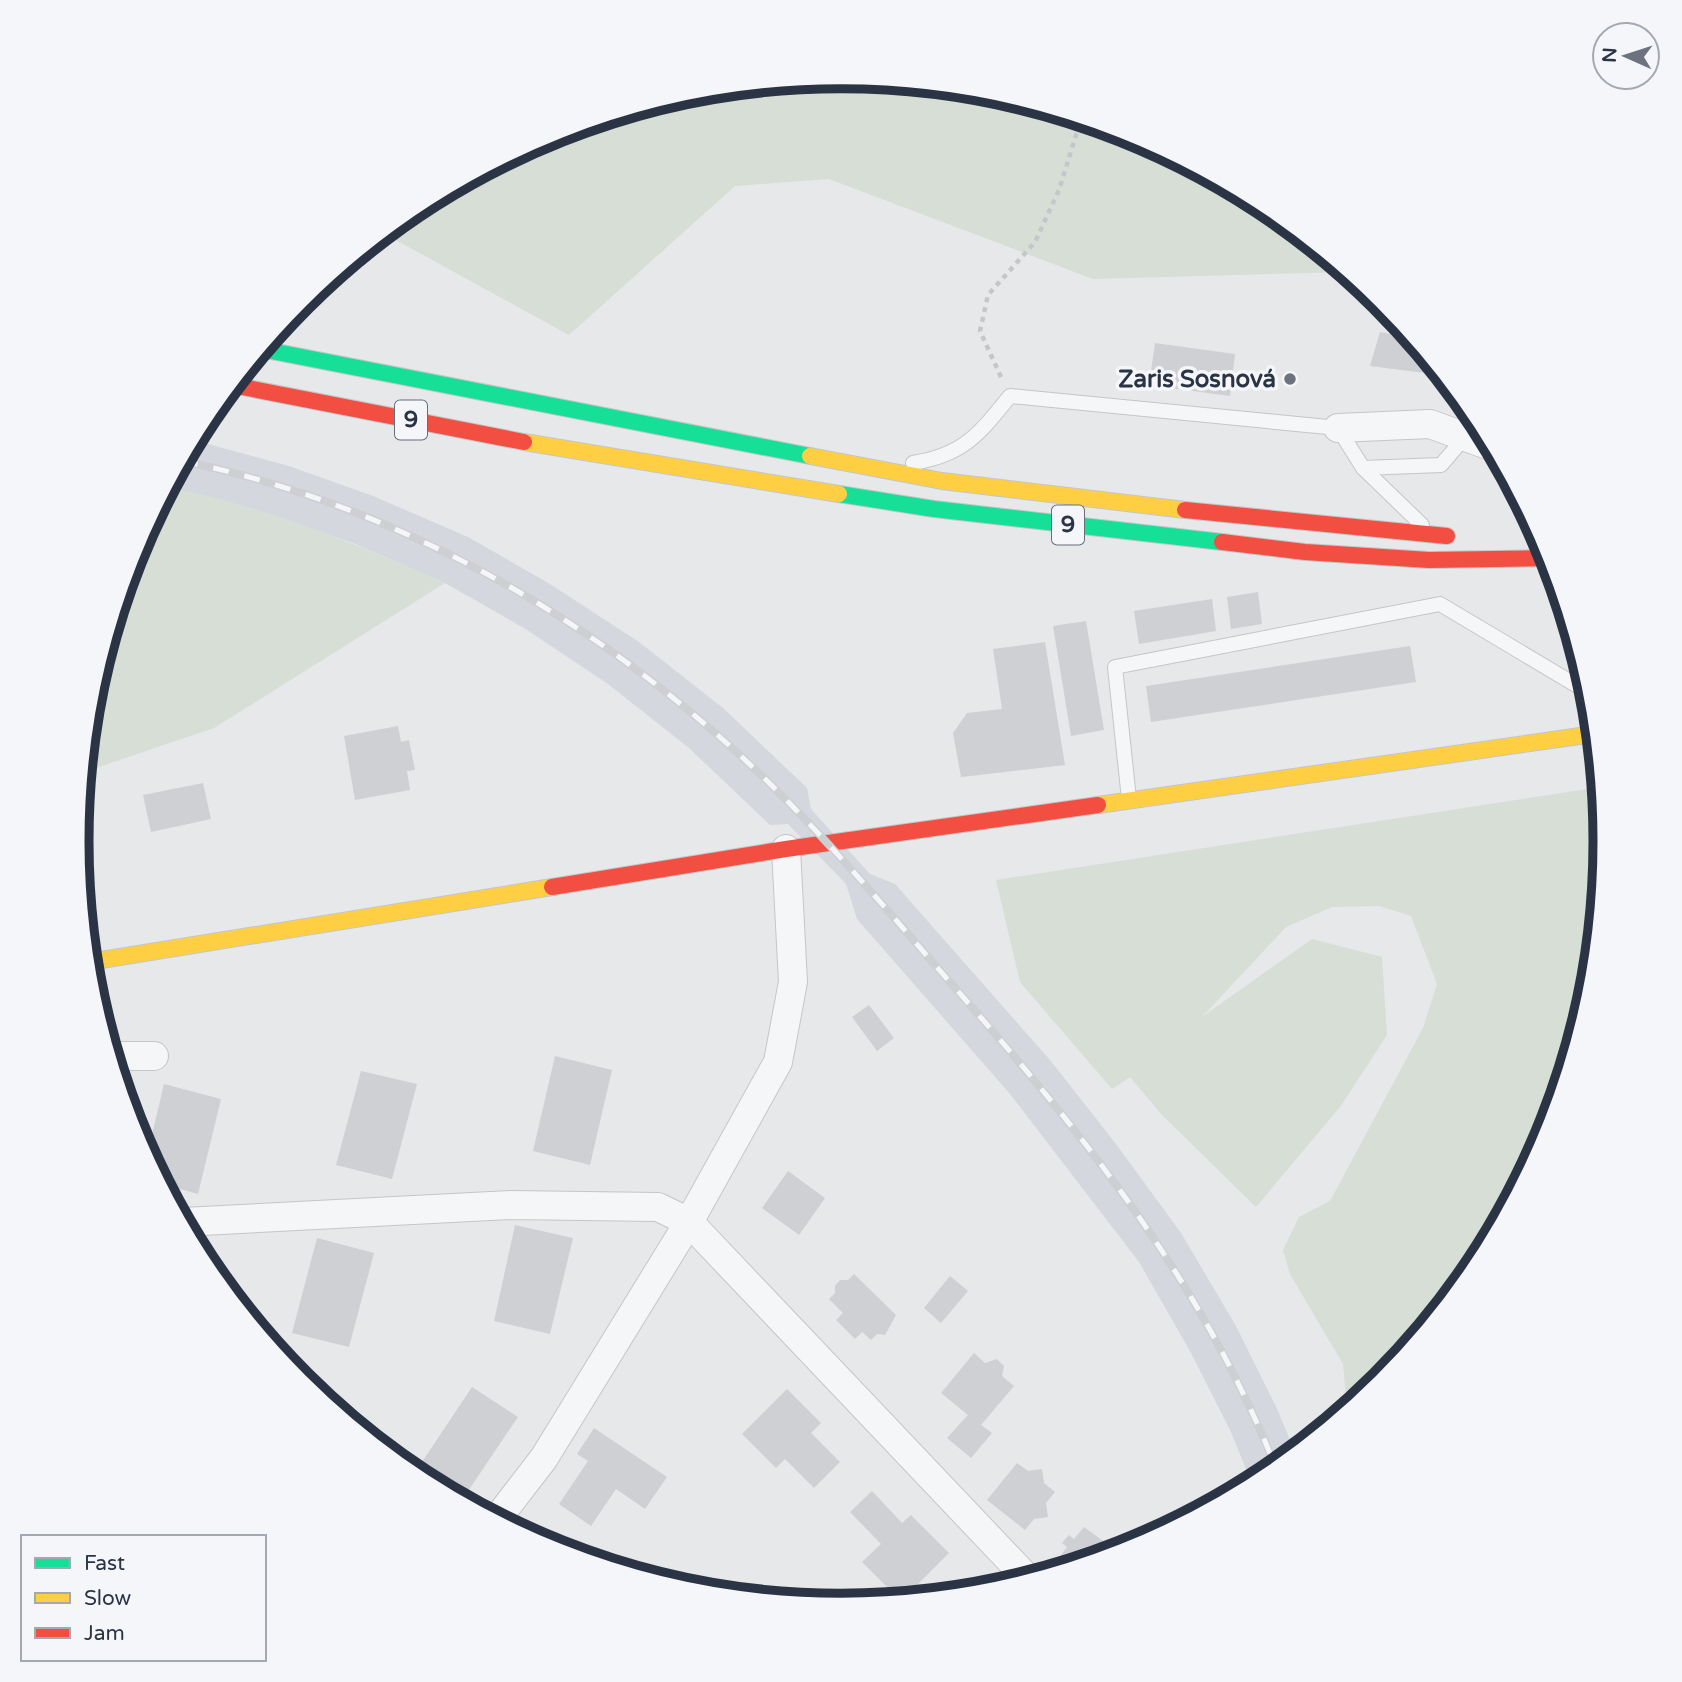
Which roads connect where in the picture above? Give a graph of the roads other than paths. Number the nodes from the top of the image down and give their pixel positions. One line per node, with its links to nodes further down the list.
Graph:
1 (271, 351): 6 (main road, 9)
2 (242, 387): 12 (main road, 9)
3 (1338, 428): 4 (street); 6 (lane); 7 (lane)
4 (1465, 437): 5 (street); 7 (lane)
5 (1477, 441)
6 (810, 457): 8 (main road, 9)
7 (1363, 468): 8 (lane)
8 (1431, 534): 9 (main road, 9)
9 (1469, 539)
10 (1495, 542): 11 (main road)
11 (1533, 546)
12 (1538, 558)
13 (1576, 685): 15 (lane)
14 (1585, 735): 15 (main road)
15 (1129, 800): 16 (main road)
16 (786, 849): 17 (main road); 21 (street)
17 (99, 960)
18 (121, 1056): 19 (street)
19 (154, 1056)
20 (193, 1221): 21 (street)
21 (689, 1222): 22 (street); 23 (street)
22 (502, 1511)
23 (1020, 1571)

